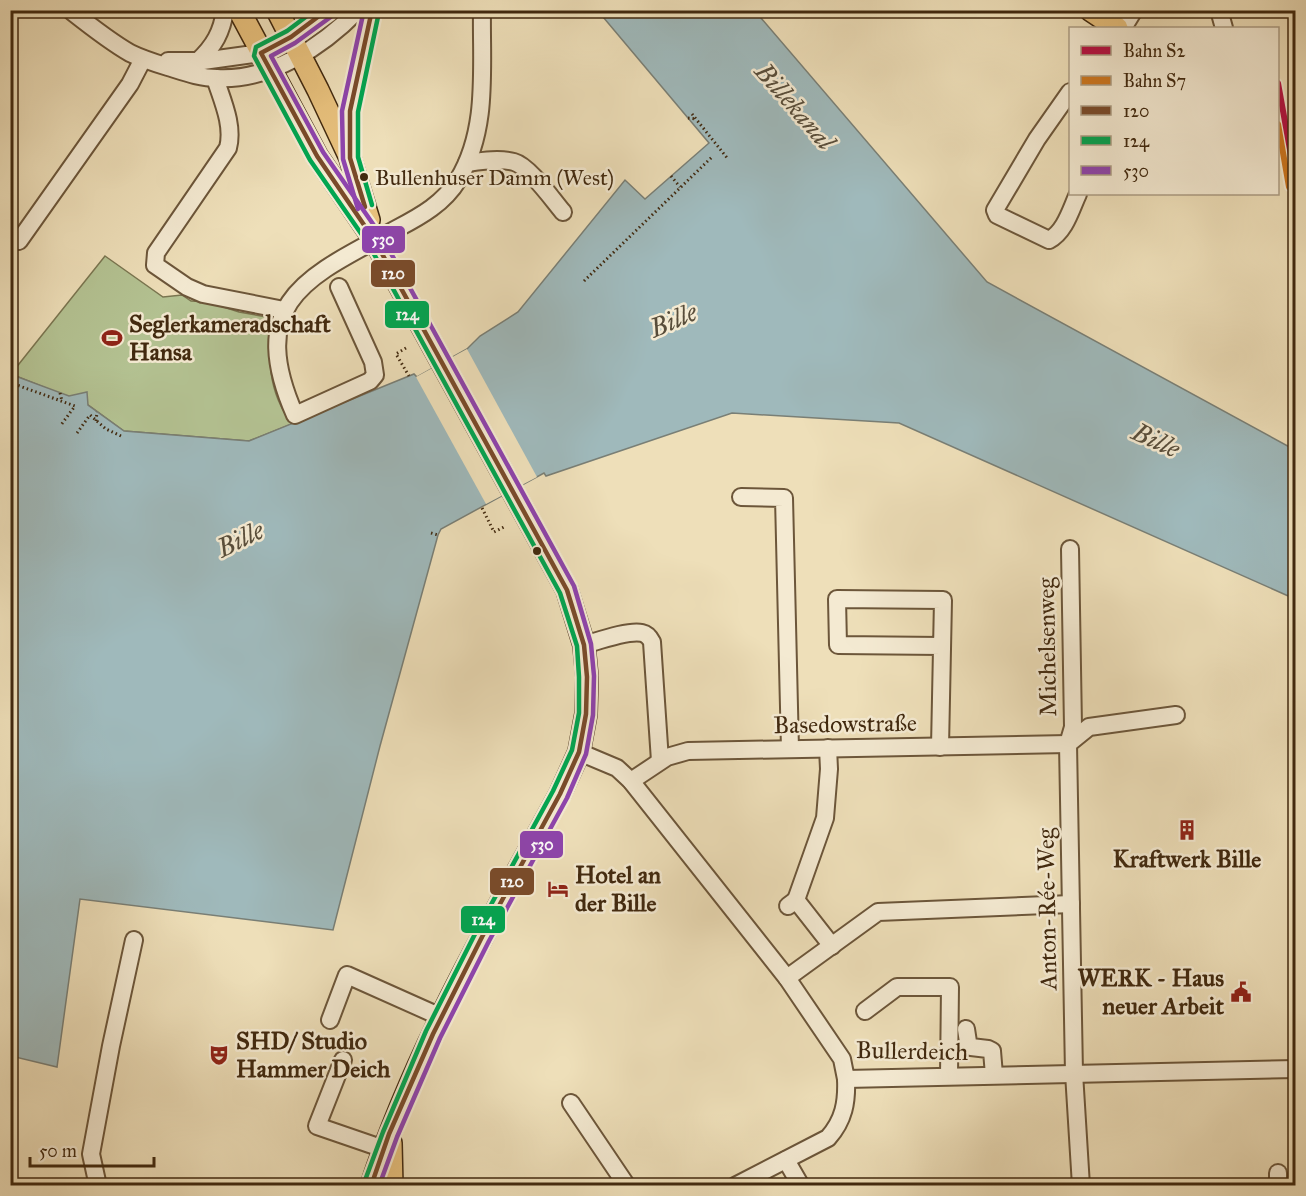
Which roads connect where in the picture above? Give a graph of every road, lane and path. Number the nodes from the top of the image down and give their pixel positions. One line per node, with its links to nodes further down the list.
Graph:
1 (70, 10): 16 (street)
2 (225, 10): 17 (street)
3 (239, 10): 18 (main road)
4 (277, 10): 15 (main road)
5 (328, 10): 15 (street)
6 (358, 10): 15 (street)
7 (372, 10): 27 (street)
8 (482, 10): 29 (street)
9 (1090, 10): 12 (main road)
10 (1134, 10): 13 (street)
11 (1219, 10): 14 (street)
12 (1116, 27)
13 (1118, 27)
14 (1224, 27)
15 (296, 46): 18 (street); 27 (main road)
16 (143, 59): 17 (street); 19 (street); 35 (street)
17 (198, 61): 18 (street)
18 (265, 61): 19 (street); 34 (main road)
19 (215, 78): 38 (street)
20 (1069, 95): 32 (street)
21 (692, 114): 23 (path)
22 (688, 118): 23 (path)
23 (696, 119): 28 (path)
24 (1279, 133): 25 (main road)
25 (1296, 144)
26 (713, 156): 31 (path)
27 (350, 158): 34 (main road)
28 (728, 159)
29 (467, 163): 33 (street); 34 (street)
30 (671, 176): 31 (path)
31 (680, 187): 36 (path)
32 (1078, 195)
33 (563, 212)
34 (375, 240): 38 (street); 55 (main road)
35 (19, 241)
36 (584, 281)
37 (339, 287): 38 (street)
38 (284, 310)
39 (406, 348): 40 (path)
40 (409, 376)
41 (14, 384): 43 (path)
42 (60, 393): 43 (path)
43 (62, 401): 46 (path)
44 (97, 412): 45 (path)
45 (96, 421): 47 (path); 48 (path)
46 (61, 425)
47 (77, 433)
48 (120, 436)
49 (741, 497): 61 (street)
50 (482, 508): 51 (path)
51 (504, 526)
52 (431, 532): 53 (path)
53 (438, 535)
54 (1070, 549): 58 (street, Michelsenweg)
55 (584, 645): 62 (main road); 63 (street)
56 (942, 646): 56 (street); 59 (street)
57 (1176, 715): 58 (street)
58 (1068, 744): 59 (street, Basedowstraße); 65 (street, Anton-Rée-Weg)
59 (940, 747): 60 (street, Basedowstraße)
60 (828, 748): 61 (street, Basedowstraße); 67 (street)
61 (790, 749): 63 (street, Basedowstraße)
62 (579, 752): 64 (street, Bullerdeich); 70 (main road)
63 (660, 762): 64 (street, Basedowstraße)
64 (631, 782): 68 (street, Bullerdeich)
65 (1071, 904): 67 (street); 75 (street, Anton-Rée-Weg)
66 (134, 940): 82 (street)
67 (832, 946): 68 (street)
68 (788, 978): 78 (street, Bullerdeich)
69 (865, 1011): 77 (street)
70 (441, 1017): 71 (street); 80 (main road)
71 (330, 1020)
72 (966, 1029): 76 (street)
73 (343, 1060): 80 (street)
74 (1296, 1069): 75 (street, Bullerdeich)
75 (1074, 1073): 76 (street, Bullerdeich); 88 (street, Anton-Rée-Weg)
76 (994, 1075): 77 (street, Bullerdeich)
77 (949, 1076): 78 (street, Bullerdeich)
78 (846, 1079): 81 (street)
79 (571, 1103): 85 (street)
80 (387, 1140): 83 (main road); 84 (main road)
81 (786, 1160): 86 (street); 87 (street)
82 (98, 1185)
83 (371, 1185)
84 (392, 1185)
85 (627, 1185)
86 (735, 1185)
87 (801, 1185)
88 (1082, 1185)

